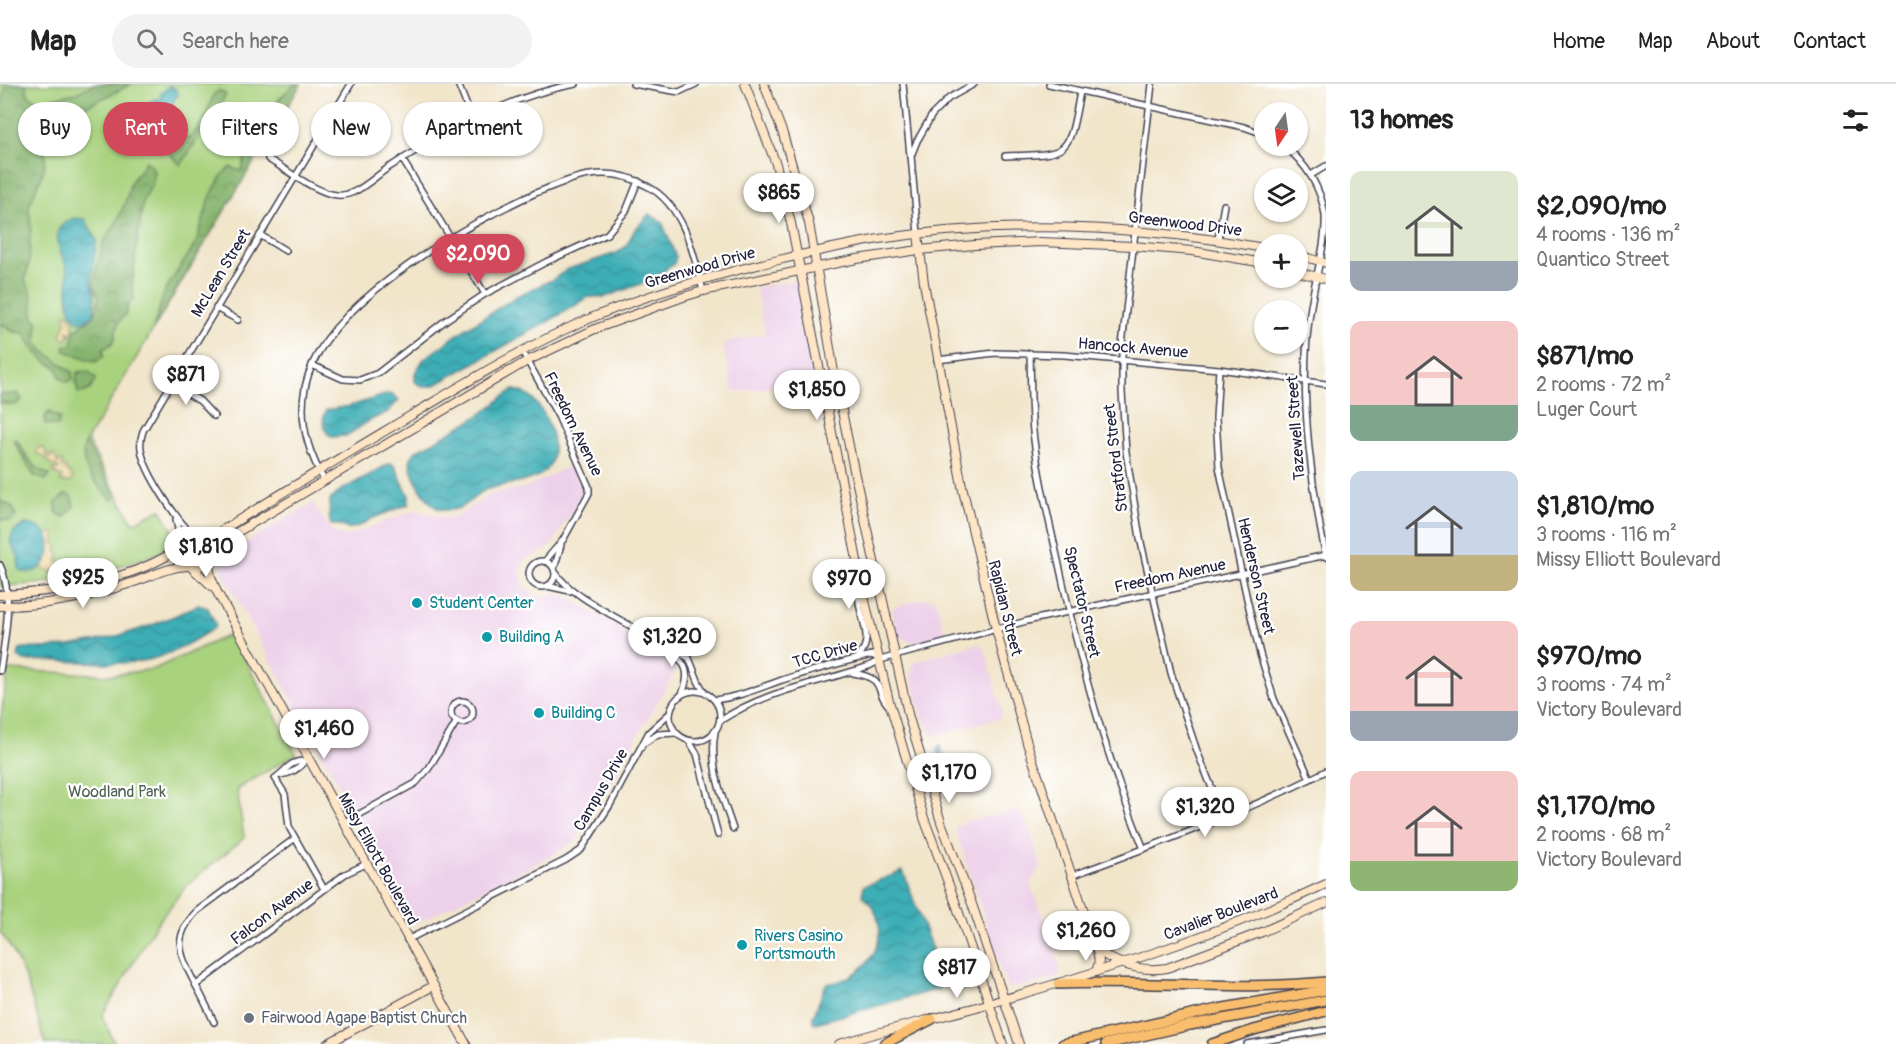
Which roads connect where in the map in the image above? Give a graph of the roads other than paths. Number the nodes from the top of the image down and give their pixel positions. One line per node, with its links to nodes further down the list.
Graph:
1 (351, 84): 25 (street, McLean Street)
2 (458, 84): 14 (street)
3 (576, 84): 15 (street)
4 (633, 84): 12 (street)
5 (696, 84): 12 (street)
6 (746, 84): 39 (main road)
7 (764, 84): 38 (main road)
8 (903, 84): 19 (street)
9 (974, 84): 19 (street)
10 (1049, 84): 13 (street)
11 (1152, 84): 16 (street, Stratford Street)
12 (672, 87)
13 (1080, 92): 16 (street); 20 (street)
14 (465, 102)
15 (518, 102)
16 (1151, 107): 17 (street); 29 (street, Stratford Street)
17 (1254, 130)
18 (408, 156): 23 (street)
19 (910, 156): 30 (street)
20 (1005, 156)
21 (1295, 156): 26 (street, Tazewell Street)
22 (268, 159): 25 (street)
23 (402, 159): 25 (street); 32 (street)
24 (1326, 166): 26 (street)
25 (296, 175): 31 (street, McLean Street)
26 (1311, 175): 42 (street, Tazewell Street)
27 (638, 182): 32 (street); 48 (street); 50 (street)
28 (1224, 205): 33 (street)
29 (1135, 231): 30 (main road, Greenwood Drive); 33 (main road, Greenwood Drive); 34 (street, Stratford Street)
30 (918, 234): 36 (main road, Rapidan Street); 38 (main road, Greenwood Drive)
31 (260, 235): 37 (street); 51 (street, McLean Street)
32 (450, 238): 50 (street); 58 (street)
33 (1218, 239): 35 (main road, Greenwood Drive)
34 (1133, 246): 36 (main road, Greenwood Drive); 41 (main road, Greenwood Drive); 56 (street, Stratford Street)
35 (1254, 246)
36 (919, 250): 43 (main road, Greenwood Drive); 55 (main road, Rapidan Street)
37 (286, 251)
38 (814, 252): 39 (main road, Greenwood Drive); 43 (main road)
39 (799, 256): 44 (main road); 48 (main road, Greenwood Drive)
40 (1308, 258): 42 (main road)
41 (1254, 261)
42 (1323, 262): 46 (street, Tazewell Street)
43 (816, 267): 44 (main road, Greenwood Drive); 87 (main road)
44 (802, 270): 49 (main road, Greenwood Drive); 75 (main road)
45 (1308, 274): 46 (main road)
46 (1317, 276): 47 (main road); 60 (street, Tazewell Street)
47 (1326, 279)
48 (700, 280): 49 (street); 53 (main road, Greenwood Drive)
49 (703, 291): 57 (main road, Greenwood Drive)
50 (485, 294): 58 (street)
51 (216, 308): 52 (street); 61 (street, McLean Street)
52 (238, 321)
53 (522, 351): 57 (street, Freedom Avenue); 64 (main road, Greenwood Drive)
54 (1030, 353): 55 (street, Hancock Avenue); 56 (street, Hancock Avenue); 84 (street, Spectator Street)
55 (937, 360): 85 (main road, Rapidan Street)
56 (1121, 361): 59 (street, Hancock Avenue); 81 (street, Stratford Street)
57 (527, 362): 65 (main road, Greenwood Drive); 68 (street, Freedom Avenue)
58 (312, 365): 64 (street)
59 (1219, 369): 60 (street, Hancock Avenue); 77 (street, Henderson Street)
60 (1307, 381): 62 (street, Hancock Avenue); 70 (street, Tazewell Street)
61 (170, 383): 63 (street); 66 (street, McLean Street)
62 (1326, 384)
63 (213, 416)
64 (318, 470): 65 (street); 67 (main road, Greenwood Drive)
65 (324, 480): 71 (main road, Greenwood Drive)
66 (173, 512): 67 (street, McLean Street); 69 (street, McLean Street)
67 (198, 538): 69 (main road); 71 (main road)
68 (562, 540): 72 (street, Freedom Avenue); 76 (street, Freedom Avenue)
69 (180, 546): 74 (main road); 82 (main road)
70 (1326, 556): 77 (street, Freedom Avenue)
71 (209, 557): 74 (main road); 80 (main road, Missy Elliott Boulevard)
72 (545, 561): 76 (street); 78 (street, Freedom Avenue)
73 (0, 565): 82 (street)
74 (189, 567): 80 (main road, Missy Elliott Boulevard); 83 (main road)
75 (858, 567): 88 (street); 89 (main road)
76 (555, 571): 78 (street, Freedom Avenue); 79 (street)
77 (1241, 574): 81 (street, Freedom Avenue); 105 (street, Henderson Street)
78 (548, 586): 79 (street)
79 (571, 591): 86 (street)
80 (217, 592): 103 (main road, Missy Elliott Boulevard)
81 (1152, 593): 84 (street, Freedom Avenue); 106 (street, Stratford Street)
82 (3, 596): 83 (street); 83 (street)
83 (3, 606): 90 (street)
84 (1070, 611): 85 (street, Freedom Avenue); 111 (street, Spectator Street)
85 (996, 629): 87 (street, Freedom Avenue); 113 (main road, Rapidan Street)
86 (661, 645): 92 (street); 93 (street)
87 (894, 656): 89 (street, Freedom Avenue); 126 (main road)
88 (856, 658): 89 (street, TCC Drive); 94 (street, TCC Drive)
89 (879, 660): 91 (street, TCC Drive); 95 (main road)
90 (0, 671)
91 (851, 672): 95 (street); 98 (street, TCC Drive)
92 (705, 693): 93 (street); 94 (street)
93 (682, 694): 96 (street)
94 (715, 700): 98 (street)
95 (891, 708): 128 (main road)
96 (670, 713): 100 (street); 102 (street, Campus Drive)
97 (457, 721): 97 (street); 107 (street)
98 (720, 721): 99 (street)
99 (716, 731): 101 (street); 108 (street)
100 (676, 733): 101 (street); 102 (street, Campus Drive)
101 (688, 740): 109 (street)
102 (645, 743): 117 (street, Campus Drive)
103 (307, 760): 107 (main road, Missy Elliott Boulevard); 110 (street)
104 (1326, 771): 105 (street)
105 (1310, 779): 106 (street)
106 (1224, 818): 111 (street)
107 (343, 823): 112 (main road, Missy Elliott Boulevard)
108 (732, 829)
109 (718, 835)
110 (294, 839): 115 (street); 123 (street)
111 (1144, 849): 113 (street)
112 (366, 864): 115 (street, Falcon Avenue); 117 (main road, Missy Elliott Boulevard)
113 (1071, 876): 118 (main road, Rapidan Street)
114 (1326, 884): 119 (main road, Cavalier Boulevard)
115 (324, 889): 123 (street, Falcon Avenue)
116 (1326, 903): 119 (main road, Cavalier Boulevard)
117 (407, 940): 124 (main road, Missy Elliott Boulevard)
118 (1097, 950): 119 (main road); 120 (main road)
119 (1123, 964): 120 (main road, Cavalier Boulevard)
120 (1096, 972): 122 (main road, Cavalier Boulevard)
121 (1326, 982): 122 (highway)
122 (1058, 984): 126 (main road, Cavalier Boulevard)
123 (196, 985): 131 (street)
124 (433, 986): 133 (main road); 134 (main road, Missy Elliott Boulevard)
125 (1326, 990): 139 (highway)
126 (1004, 999): 128 (main road, Cavalier Boulevard); 138 (main road)
127 (1326, 1000): 140 (highway)
128 (990, 1003): 130 (main road, Cavalier Boulevard); 137 (main road)
129 (1326, 1011): 141 (highway)
130 (932, 1019): 135 (main road, Cavalier Boulevard); 136 (highway)
131 (214, 1022)
132 (1326, 1029): 142 (street)
133 (327, 1044)
134 (465, 1044)
135 (839, 1044)
136 (884, 1044)
137 (1004, 1044)
138 (1019, 1044)
139 (1063, 1044)
140 (1106, 1044)
141 (1212, 1044)
142 (1247, 1044)

